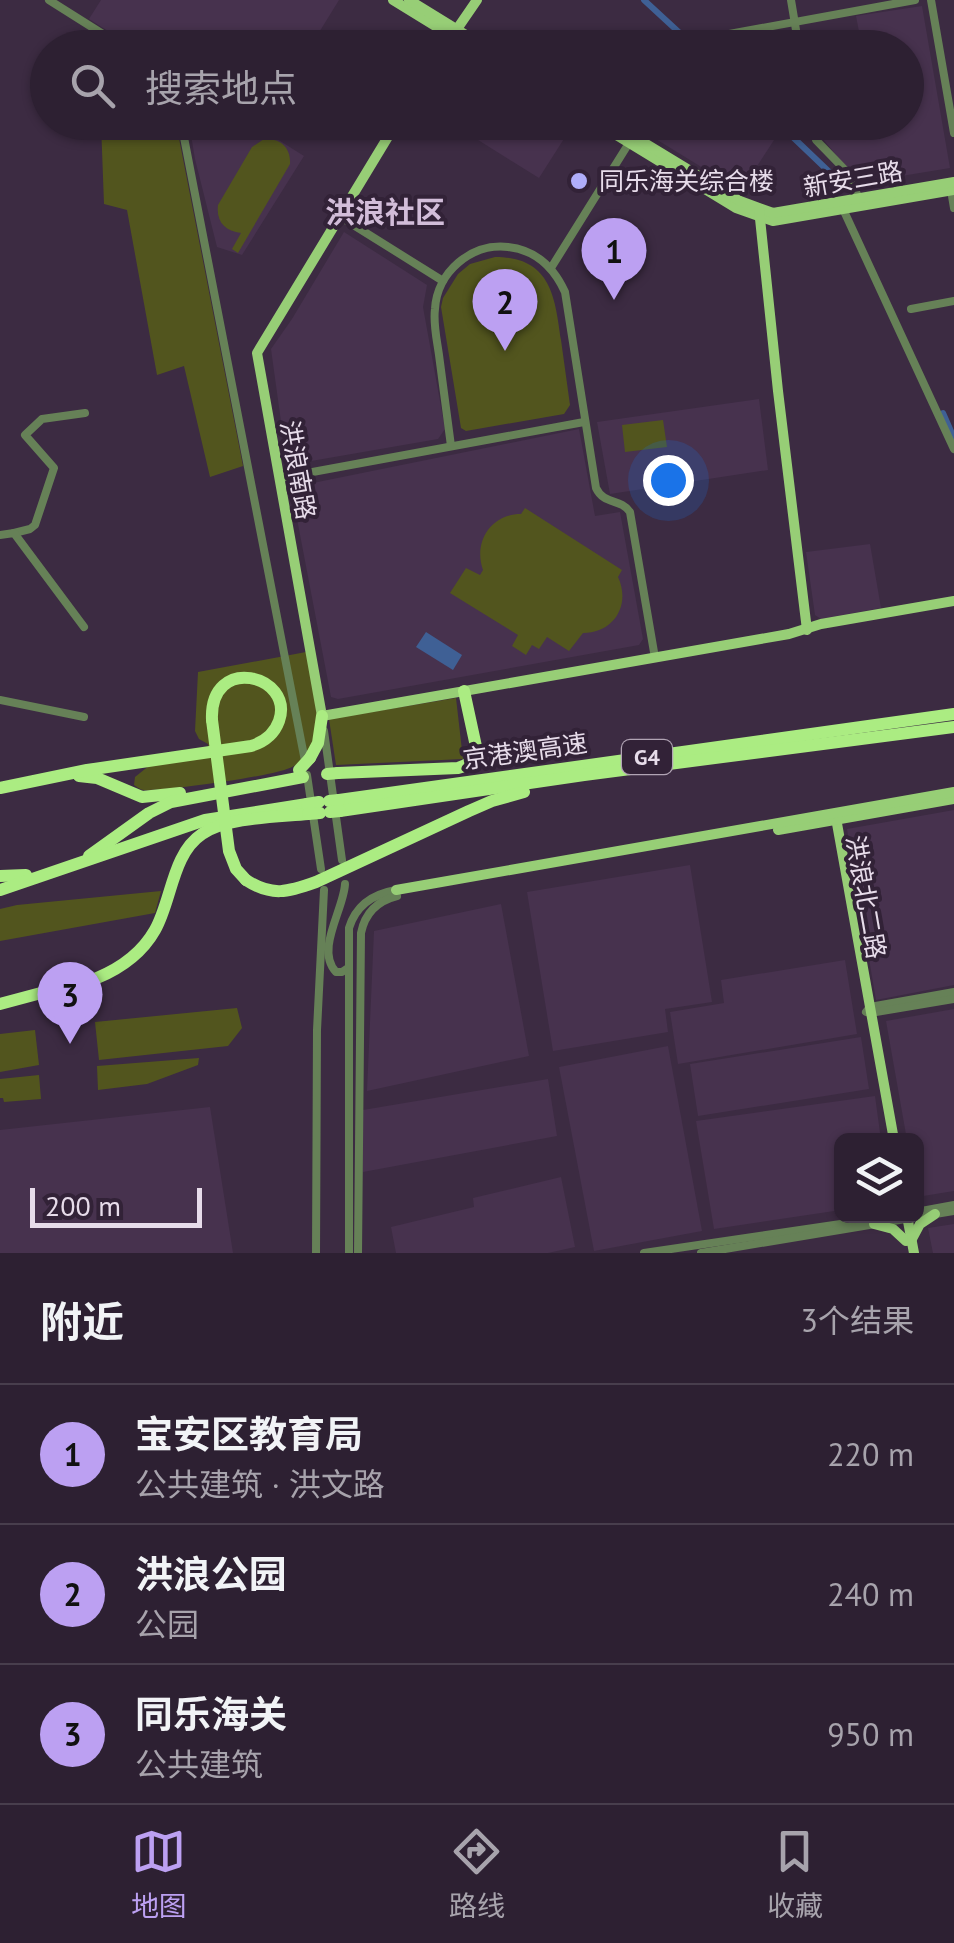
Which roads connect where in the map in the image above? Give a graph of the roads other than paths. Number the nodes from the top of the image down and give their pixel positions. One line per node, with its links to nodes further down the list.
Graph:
1 (49, 0): 9 (street)
2 (393, 0): 10 (main road)
3 (409, 0): 11 (main road)
4 (473, 0): 12 (main road)
5 (791, 0): 8 (street)
6 (914, 0): 8 (street)
7 (932, 0): 15 (street)
8 (794, 21): 13 (street); 14 (street)
9 (96, 30)
10 (452, 30)
11 (453, 30)
12 (455, 30)
13 (748, 30)
14 (796, 30)
15 (954, 133)
16 (185, 140): 61 (street)
17 (386, 140): 26 (main road, 洪浪南路)
18 (628, 140): 27 (street)
19 (631, 140): 25 (main road)
20 (816, 140): 22 (street)
21 (953, 187): 22 (main road, 新安三路); 23 (street); 24 (main road, 新安三路)
22 (858, 198): 25 (main road, 新安三路)
23 (954, 208)
24 (842, 209): 25 (main road, 新安三路); 34 (street)
25 (760, 212): 40 (main road)
26 (339, 216): 28 (street); 35 (main road, 洪浪南路)
27 (551, 268): 28 (street); 32 (street)
28 (443, 281): 33 (street)
29 (954, 302): 30 (street)
30 (912, 309)
31 (85, 413): 36 (street)
32 (584, 422): 33 (street); 41 (street)
33 (452, 446): 35 (street)
34 (954, 449)
35 (280, 478): 45 (main road, 洪浪南路)
36 (14, 533): 37 (street); 39 (street)
37 (0, 535)
38 (954, 604): 40 (main road)
39 (84, 627)
40 (807, 630): 41 (main road)
41 (655, 658): 42 (main road)
42 (464, 691): 45 (main road); 49 (highway)
43 (0, 700): 46 (street)
44 (954, 714): 55 (highway, 京港澳高速 / G4)
45 (322, 716): 49 (highway, bridge); 59 (street, 洪浪南路)
46 (84, 717)
47 (954, 728): 48 (highway, 京港澳高速 / G4)
48 (624, 770): 50 (highway, 京港澳高速 / G4, bridge); 55 (highway, 京港澳高速 / G4)
49 (316, 774): 51 (highway); 60 (highway)
50 (60, 775): 51 (highway); 52 (highway, 京港澳高速 / G4)
51 (84, 777): 52 (highway)
52 (0, 791)
53 (954, 792): 57 (main road)
54 (954, 799): 56 (main road)
55 (324, 807): 60 (highway, 京港澳高速 / G4); 69 (highway, 京港澳高速 / G4)
56 (856, 816): 57 (main road); 58 (main road)
57 (834, 818): 58 (main road, 洪浪北二路); 66 (main road); 70 (main road, 洪浪北二路)
58 (840, 840): 70 (main road, 洪浪北二路)
59 (342, 860)
60 (70, 867): 62 (highway); 64 (highway, 京港澳高速 / G4)
61 (322, 869)
62 (0, 876)
63 (345, 884): 67 (street)
64 (0, 890)
65 (324, 890): 80 (street)
66 (396, 893): 67 (street); 82 (street)
67 (348, 968): 81 (street)
68 (954, 996): 70 (street)
69 (0, 1004)
70 (869, 1011): 71 (main road, 洪浪北二路)
71 (890, 1133)
72 (954, 1208): 73 (street); 74 (street)
73 (924, 1213)
74 (936, 1214): 75 (street); 79 (main road)
75 (924, 1215)
76 (850, 1223): 83 (street)
77 (856, 1223): 84 (street)
78 (883, 1223): 79 (main road)
79 (910, 1247)
80 (316, 1253)
81 (349, 1253)
82 (358, 1253)
83 (644, 1253)
84 (700, 1253)

